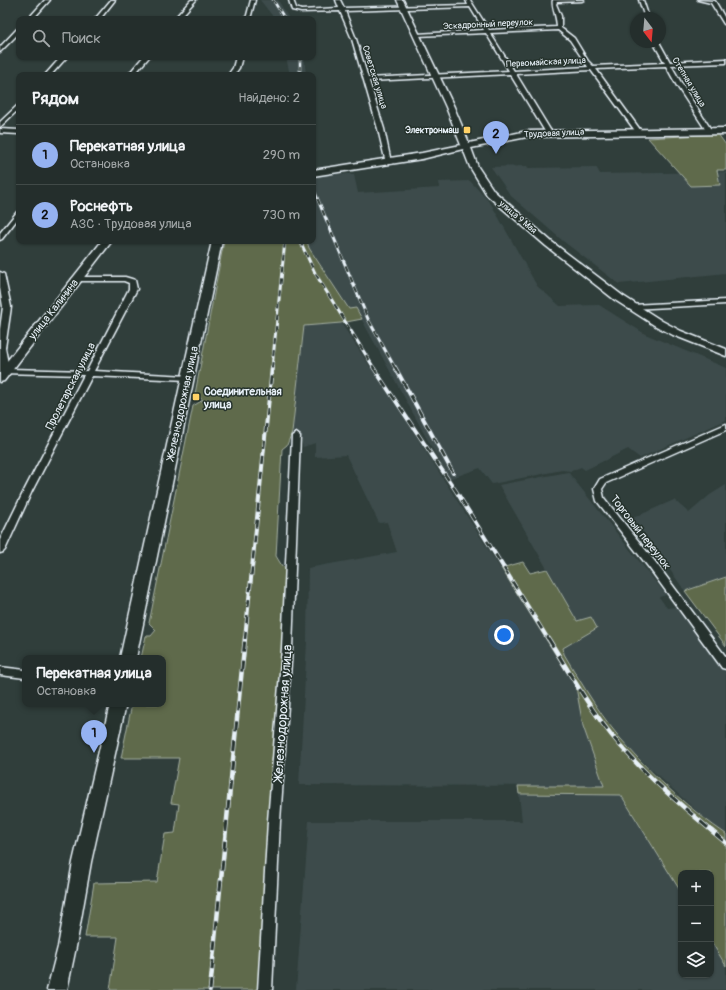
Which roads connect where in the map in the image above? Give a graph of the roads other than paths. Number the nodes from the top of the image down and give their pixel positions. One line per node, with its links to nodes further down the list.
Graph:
1 (48, 0): 17 (street)
2 (112, 0): 18 (street)
3 (194, 0): 19 (street)
4 (253, 0): 20 (street)
5 (291, 0): 15 (street)
6 (338, 0): 15 (street, Советская улица)
7 (400, 0): 14 (street, улица 9 Мая)
8 (468, 0): 13 (street)
9 (582, 0): 12 (street)
10 (641, 0): 16 (street)
11 (700, 0): 21 (street)
12 (555, 1): 22 (street)
13 (471, 6): 14 (street); 23 (street)
14 (404, 8): 15 (street); 25 (street, улица 9 Мая)
15 (343, 9): 39 (street, Советская улица)
16 (645, 12)
17 (33, 16)
18 (99, 16)
19 (179, 16)
20 (249, 16)
21 (726, 24)
22 (559, 28): 23 (street, Эскадронный переулок); 33 (street)
23 (488, 32): 25 (street, Эскадронный переулок); 37 (street)
24 (16, 33): 27 (street)
25 (417, 35): 38 (street, улица 9 Мая)
26 (659, 48): 32 (street, Степная улица)
27 (0, 50)
28 (61, 60): 34 (street)
29 (144, 60): 35 (street)
30 (238, 60): 36 (street)
31 (726, 61): 32 (street, Первомайская улица)
32 (668, 64): 33 (street, Первомайская улица); 44 (street, Степная улица)
33 (591, 68): 37 (street, Первомайская улица); 43 (street)
34 (51, 72)
35 (134, 72)
36 (233, 72)
37 (511, 72): 38 (street, Первомайская улица); 47 (street)
38 (436, 76): 39 (street, Первомайская улица); 48 (street, улица 9 Мая)
39 (366, 80): 50 (street, Советская улица)
40 (16, 109): 41 (street)
41 (0, 125)
42 (0, 131): 46 (street)
43 (638, 131): 44 (street, Трудовая улица); 47 (street, Трудовая улица)
44 (708, 131): 45 (street, Трудовая улица)
45 (726, 131)
46 (16, 132)
47 (549, 133): 48 (street, Трудовая улица)
48 (466, 147): 49 (street, Трудовая улица); 51 (street, улица 9 Мая)
49 (428, 155): 50 (street, Трудовая улица); 51 (street)
50 (388, 162): 52 (street, Трудовая улица)
51 (472, 163): 60 (street, улица 9 Мая)
52 (316, 173)
53 (16, 216): 54 (street)
54 (0, 238)
55 (105, 244): 58 (street, улица Калинина)
56 (216, 244): 64 (street, Железнодорожная улица)
57 (0, 274): 62 (street)
58 (76, 279): 62 (street, улица Калинина); 63 (street, Пролетарская улица)
59 (726, 302): 60 (street)
60 (632, 307): 61 (street, улица 9 Мая)
61 (726, 353)
62 (2, 373): 63 (street)
63 (90, 373): 64 (street); 67 (street, Пролетарская улица)
64 (188, 378): 68 (street, Железнодорожная улица)
65 (726, 427): 69 (street, Торговый переулок)
66 (296, 436): 74 (street, Железнодорожная улица)
67 (0, 550)
68 (129, 655)
69 (726, 665)
70 (0, 670): 71 (street)
71 (22, 674)
72 (117, 707): 73 (street)
73 (57, 990)
74 (265, 990)

